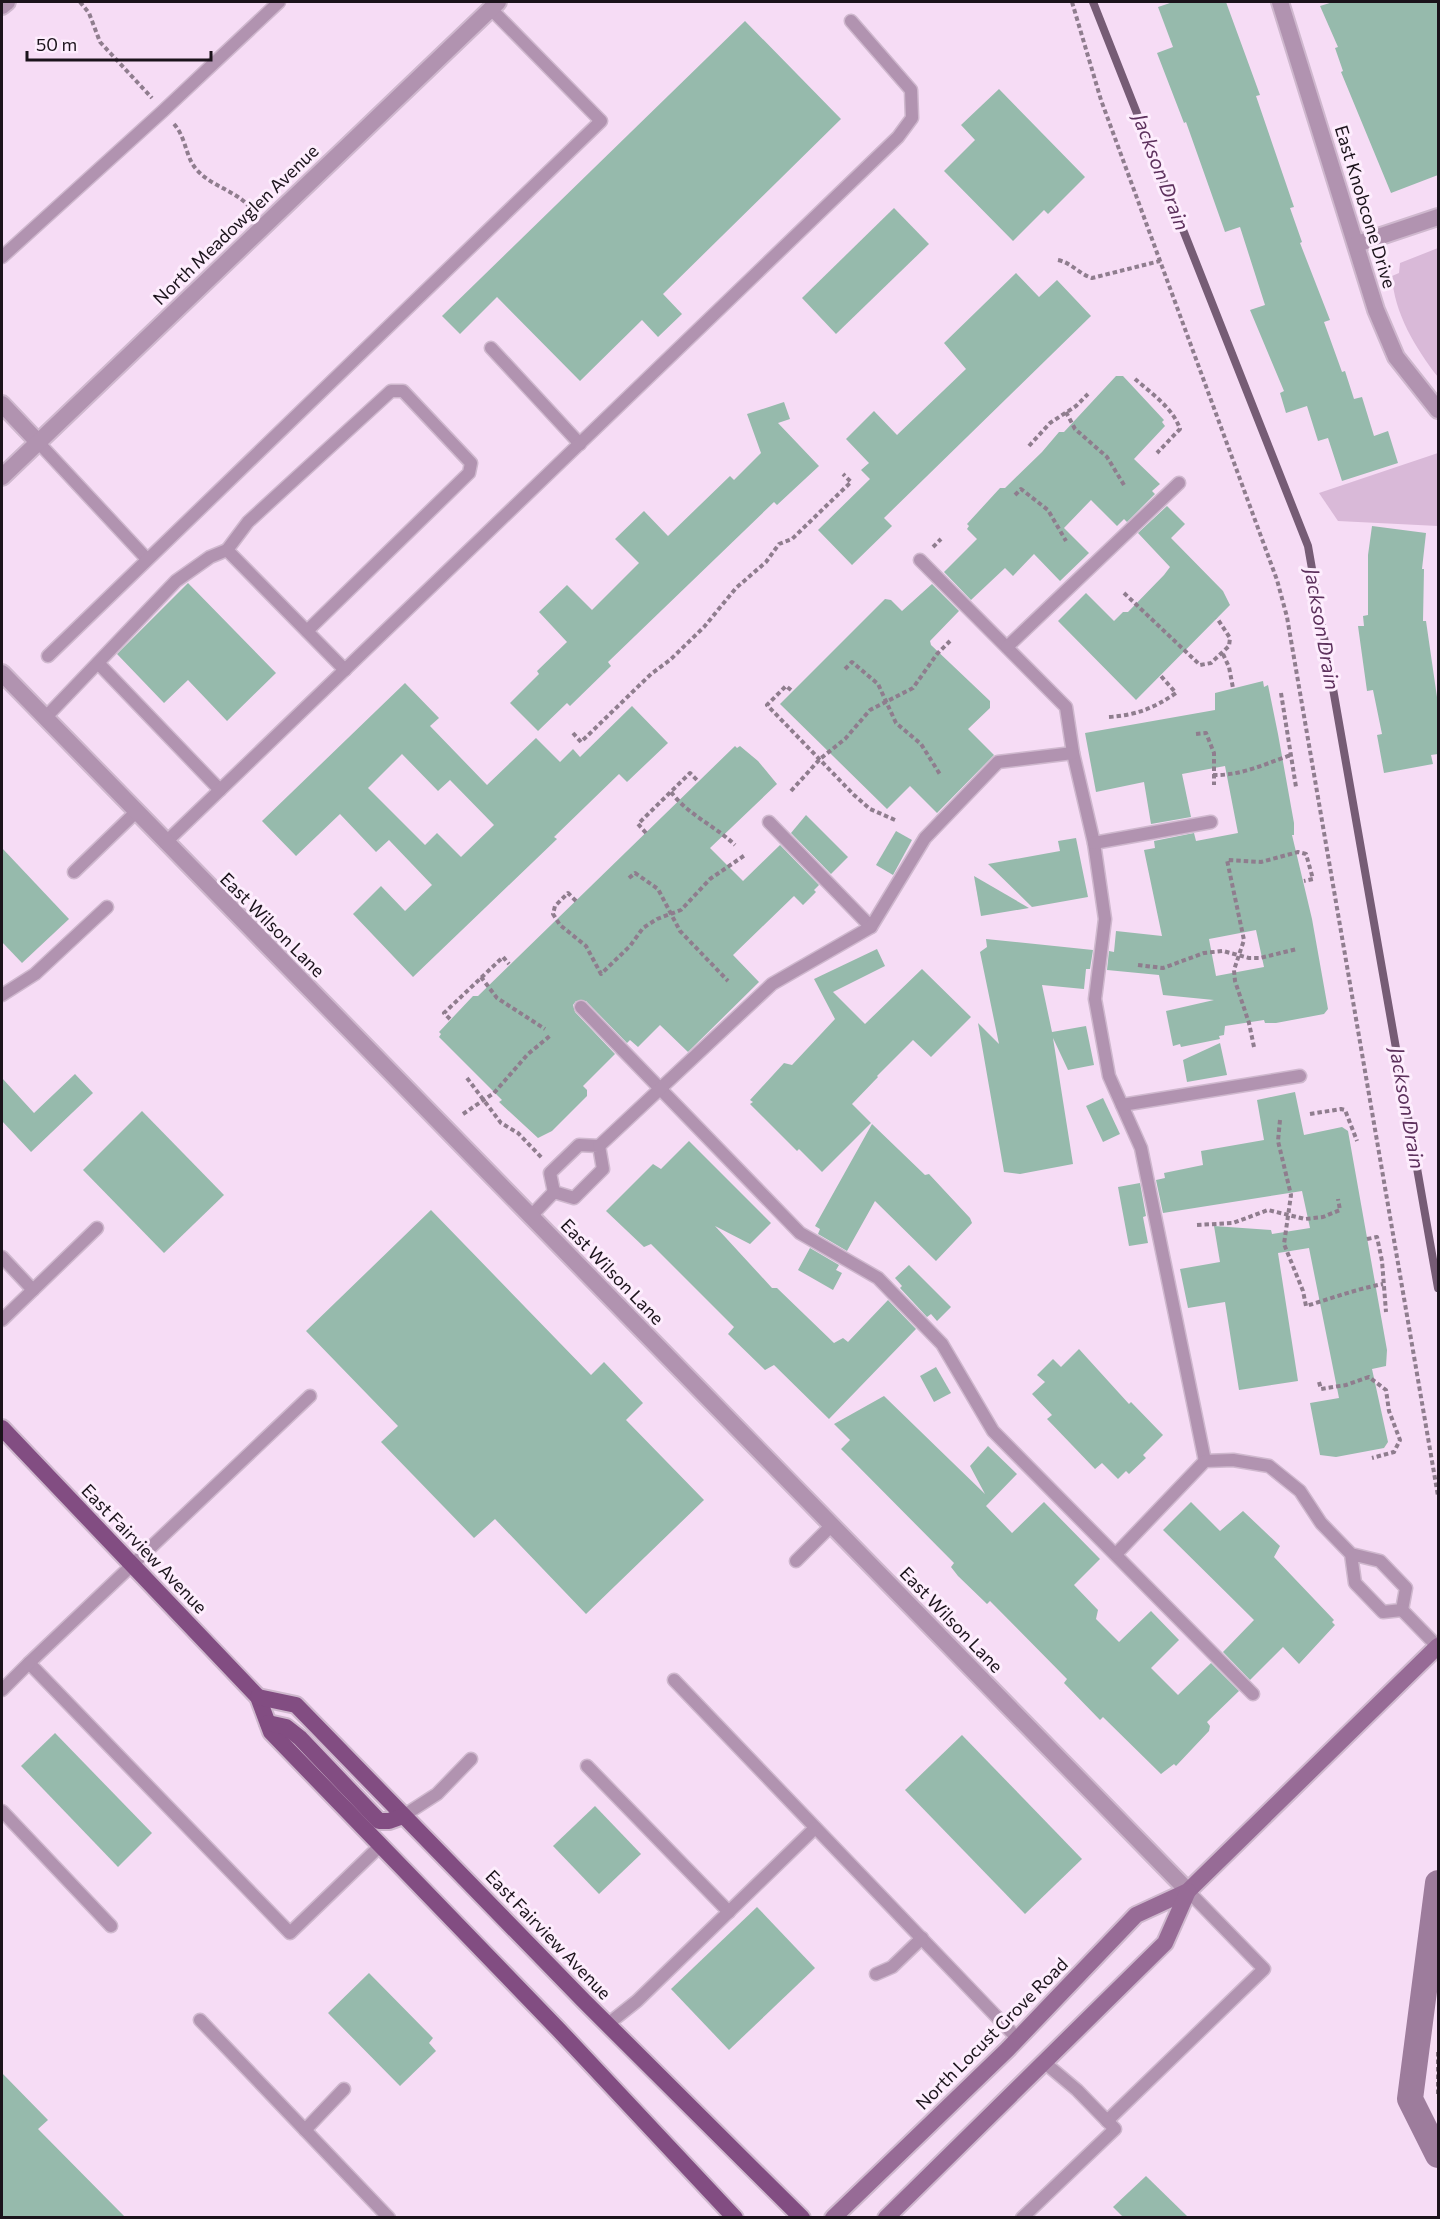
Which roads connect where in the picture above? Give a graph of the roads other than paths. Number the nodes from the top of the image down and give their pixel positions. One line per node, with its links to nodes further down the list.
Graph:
1 (7, 2): 5 (street)
2 (279, 2): 9 (lane)
3 (1280, 2): 8 (street, East Knobcone Drive)
4 (491, 4): 13 (street, North Meadowglen Avenue); 18 (lane)
5 (2, 6)
6 (851, 21): 14 (lane)
7 (1438, 217): 8 (street)
8 (1357, 244): 12 (street, East Knobcone Drive)
9 (2, 257)
10 (491, 348): 14 (lane)
11 (2, 404): 13 (street)
12 (1438, 410)
13 (37, 441): 15 (street, North Meadowglen Avenue); 18 (lane)
14 (580, 444): 24 (lane)
15 (2, 477)
16 (1179, 483): 21 (lane)
17 (226, 550): 20 (lane); 20 (lane); 23 (lane)
18 (146, 558): 22 (lane)
19 (920, 560): 21 (lane)
20 (307, 631): 24 (lane)
21 (1007, 647): 27 (lane)
22 (48, 656)
23 (98, 663): 26 (lane); 28 (lane)
24 (345, 670): 28 (lane)
25 (4, 680): 26 (street, East Wilson Lane)
26 (45, 718): 29 (street, East Wilson Lane)
27 (1073, 753): 33 (lane); 36 (lane)
28 (220, 790): 32 (lane)
29 (135, 813): 32 (street, East Wilson Lane); 34 (lane)
30 (769, 822): 36 (lane)
31 (1212, 822): 33 (lane)
32 (165, 843): 44 (street, East Wilson Lane)
33 (1094, 843): 41 (lane)
34 (74, 872)
35 (107, 907): 37 (lane)
36 (870, 927): 40 (lane)
37 (2, 995)
38 (581, 1007): 40 (lane)
39 (1300, 1076): 41 (lane)
40 (660, 1090): 42 (lane); 53 (lane)
41 (1122, 1105): 51 (lane)
42 (599, 1146): 43 (lane); 43 (lane)
43 (554, 1192): 44 (lane)
44 (531, 1216): 52 (street, East Wilson Lane)
45 (97, 1228): 47 (lane)
46 (2, 1257): 47 (lane)
47 (33, 1290): 48 (lane)
48 (2, 1320)
49 (310, 1396): 56 (lane)
50 (2, 1428): 56 (main road, East Fairview Avenue)
51 (1205, 1461): 53 (lane); 54 (lane)
52 (832, 1525): 55 (lane); 71 (street, East Wilson Lane)
53 (1116, 1553): 62 (lane)
54 (1351, 1554): 57 (lane); 57 (lane)
55 (796, 1561)
56 (132, 1563): 59 (lane); 63 (main road, East Fairview Avenue)
57 (1402, 1610): 58 (lane)
58 (1438, 1646): 71 (main road, North Locust Grove Road)
59 (29, 1663): 61 (lane); 70 (lane)
60 (674, 1680): 69 (lane)
61 (2, 1690)
62 (1253, 1694)
63 (258, 1697): 64 (main road, East Fairview Avenue); 68 (main road, East Fairview Avenue)
64 (268, 1723): 68 (main road); 70 (main road, East Fairview Avenue)
65 (471, 1759): 68 (lane)
66 (587, 1766): 72 (lane)
67 (2, 1811): 73 (lane)
68 (403, 1816): 77 (main road, East Fairview Avenue)
69 (815, 1828): 72 (lane); 74 (lane)
70 (380, 1846): 85 (main road, East Fairview Avenue)
71 (1188, 1891): 78 (main road, North Locust Grove Road); 79 (main road, North Locust Grove Road); 81 (lane)
72 (729, 1912): 77 (lane)
73 (111, 1926)
74 (922, 1938): 75 (lane); 78 (lane)
75 (876, 1974)
76 (200, 2020): 82 (lane)
77 (608, 2024): 86 (main road, East Fairview Avenue)
78 (1018, 2039): 87 (main road, North Locust Grove Road)
79 (1045, 2063): 81 (lane); 88 (main road, North Locust Grove Road)
80 (344, 2089): 82 (lane)
81 (1107, 2121): 83 (lane)
82 (305, 2130): 84 (lane)
83 (1028, 2216)
84 (389, 2217)
85 (735, 2217)
86 (802, 2217)
87 (833, 2217)
88 (886, 2217)

